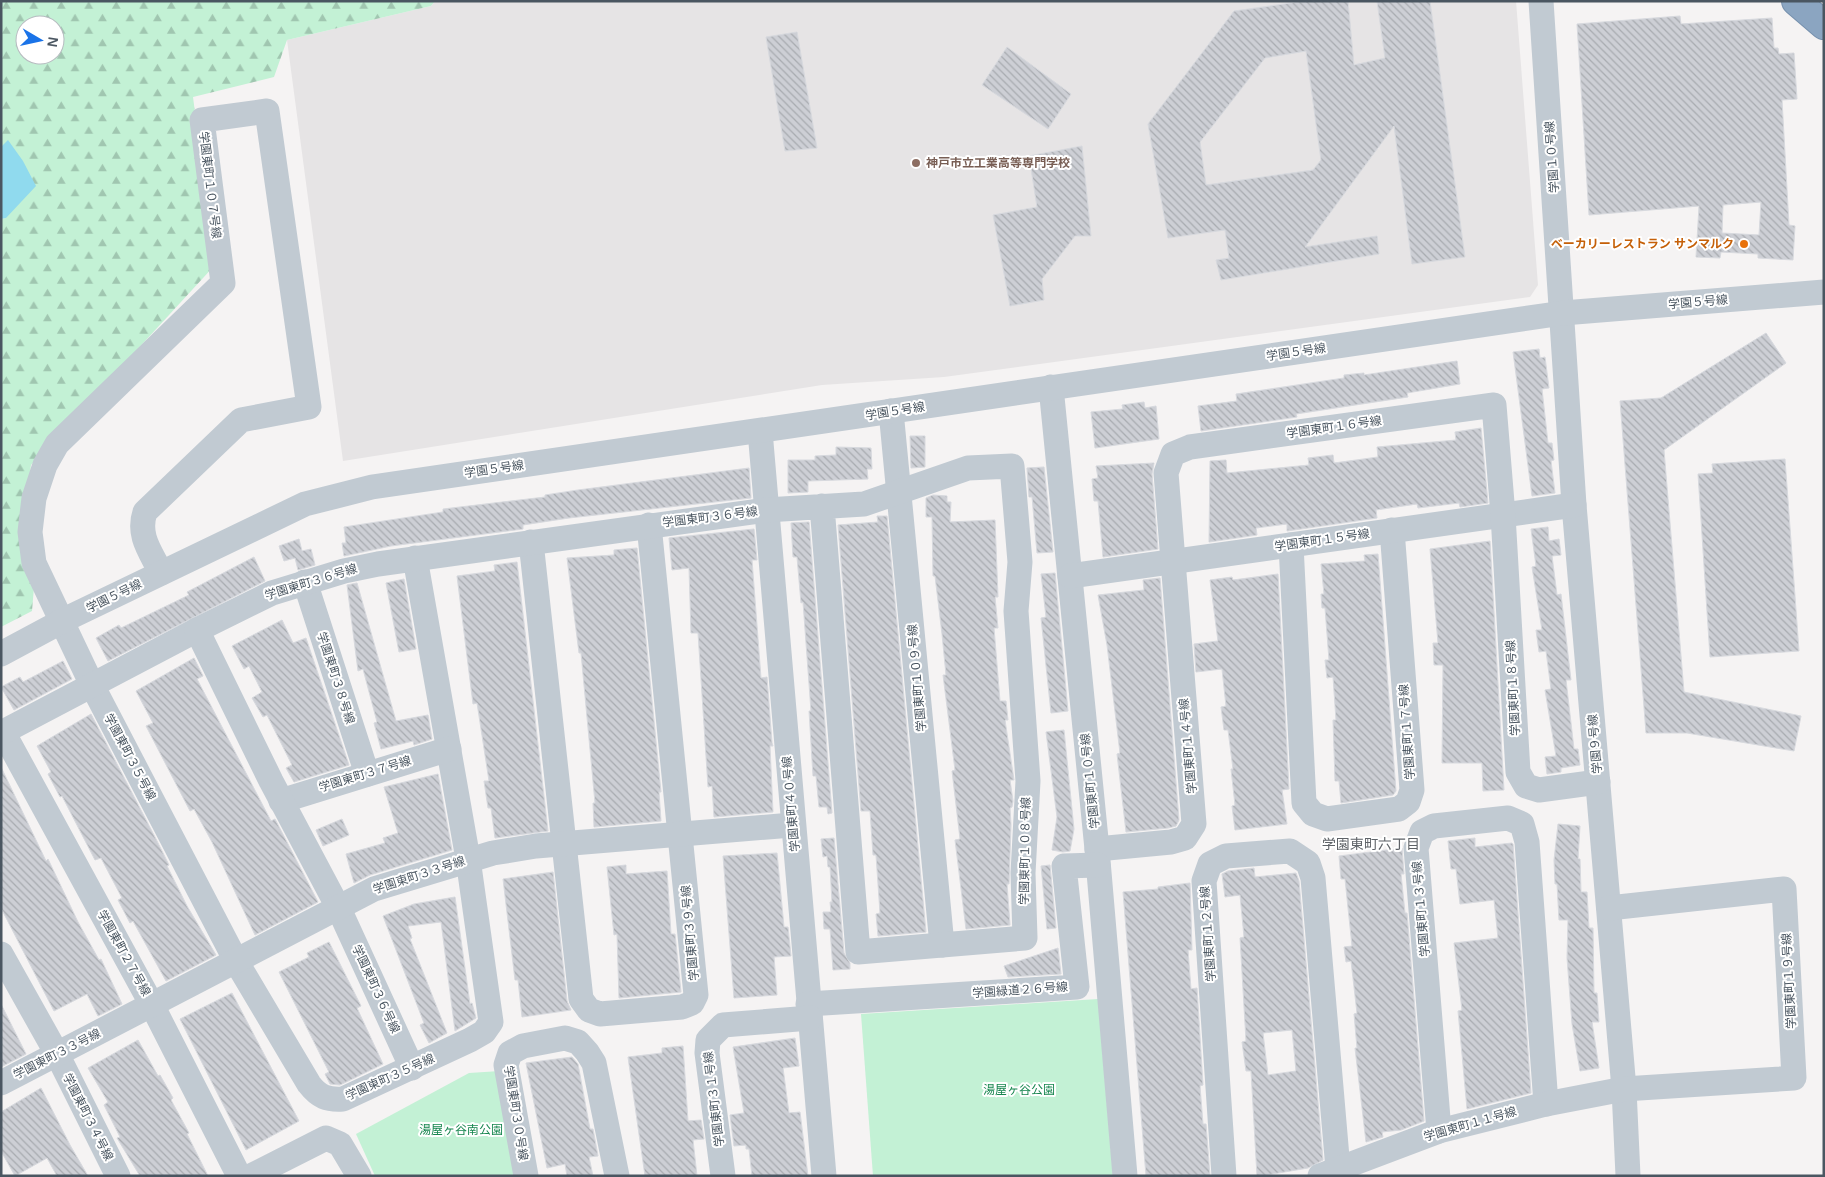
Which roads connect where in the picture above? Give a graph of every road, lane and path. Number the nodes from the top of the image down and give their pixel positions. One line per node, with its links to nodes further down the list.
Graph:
1 (1541, 1): 5 (street, 学園１０号線)
2 (1796, 1): 3 (highway)
3 (1824, 25)
4 (1824, 292): 5 (street, 学園５号線)
5 (1563, 313): 6 (street, 学園５号線); 10 (street, 学園９号線)
6 (1051, 388): 7 (street, 学園５号線); 21 (street, 学園東町１０号線)
7 (891, 412): 8 (street, 学園５号線); 9 (street, 学園東町１０９号線)
8 (760, 432): 12 (street, 学園東町４０号線); 20 (street, 学園５号線)
9 (899, 493): 11 (street, 学園東町１０８号線); 39 (street, 学園東町１０９号線); 39 (street, 学園東町１０８号線)
10 (1574, 505): 13 (street, 学園東町１５号線); 30 (street, 学園９号線)
11 (822, 506): 12 (street, 学園東町１０８号線); 39 (street, 学園東町１０８号線)
12 (766, 510): 14 (street, 学園東町３６号線); 32 (street, 学園東町４０号線)
13 (1503, 515): 15 (street, 学園東町１５号線); 19 (street, 学園東町１６号線); 30 (street, 学園東町１８号線)
14 (649, 525): 16 (street, 学園東町３６号線); 33 (street, 学園東町３９号線)
15 (1392, 530): 17 (street, 学園東町１５号線); 17 (street, 学園東町１７号線)
16 (531, 542): 18 (street, 学園東町３６号線); 34 (street, 学園東町３９号線)
17 (1291, 545): 19 (street, 学園東町１５号線)
18 (415, 558): 22 (street, 学園東町３６号線); 28 (street, 学園東町３５号線)
19 (1172, 562): 21 (street, 学園東町１５号線); 35 (street, 学園東町１４号線)
20 (161, 573): 23 (street, 学園５号線); 23 (street, 学園東町１０７号線)
21 (1070, 576): 35 (street, 学園東町１０号線)
22 (305, 582): 24 (street, 学園東町３６号線); 29 (street, 学園東町３８号線)
23 (63, 621): 25 (street, 学園５号線); 26 (street, 学園東町３５号線)
24 (197, 630): 26 (street); 31 (street, 学園東町３６号線)
25 (1, 654)
26 (92, 686): 27 (street); 41 (street, 学園東町３５号線)
27 (2, 733): 42 (street, 学園東町２７号線)
28 (449, 749): 29 (street, 学園東町３７号線); 36 (street, 学園東町３５号線)
29 (367, 774): 31 (street, 学園東町３７号線)
30 (1598, 782): 37 (street, 学園９号線)
31 (281, 801): 38 (street, 学園東町３６号線)
32 (792, 825): 33 (street, 学園東町３３号線); 43 (street, 学園東町４０号線)
33 (681, 834): 34 (street, 学園東町３３号線); 34 (street, 学園東町３９号線)
34 (565, 843): 36 (street, 学園東町３３号線)
35 (1098, 857): 43 (street, 学園緑道２６号線); 59 (street, 学園東町１０号線)
36 (468, 859): 38 (street, 学園東町３３号線); 45 (street, 学園東町３５号線)
37 (1609, 908): 47 (street, 学園９号線); 47 (street, 学園東町１９号線)
38 (339, 909): 41 (street, 学園東町３３号線); 45 (street, 学園東町３６号線)
39 (942, 945)
40 (1, 954): 44 (street, 学園東町３４号線)
41 (236, 961): 42 (street, 学園東町３３号線); 45 (street, 学園東町３５号線)
42 (152, 1005): 44 (street, 学園東町３３号線); 52 (street, 学園東町２７号線)
43 (809, 1011): 57 (street, 学園東町３１号線); 58 (street, 学園東町４０号線)
44 (57, 1054): 46 (street, 学園東町３３号線); 51 (street, 学園東町３４号線)
45 (412, 1068)
46 (1, 1083)
47 (1624, 1089): 48 (street, 学園東町１１号線); 61 (street, 学園９号線)
48 (1546, 1104): 49 (street, 学園東町１１号線); 49 (street, 学園東町１３号線)
49 (1439, 1131): 50 (street, 学園東町１１号線)
50 (1329, 1172): 60 (street, 学園東町１２号線)
51 (118, 1176)
52 (239, 1176)
53 (251, 1176): 54 (street)
54 (359, 1176)
55 (526, 1176): 56 (street, 学園東町３０号線)
56 (617, 1176)
57 (723, 1176)
58 (824, 1176)
59 (1125, 1176)
60 (1224, 1176)
61 (1628, 1176)

